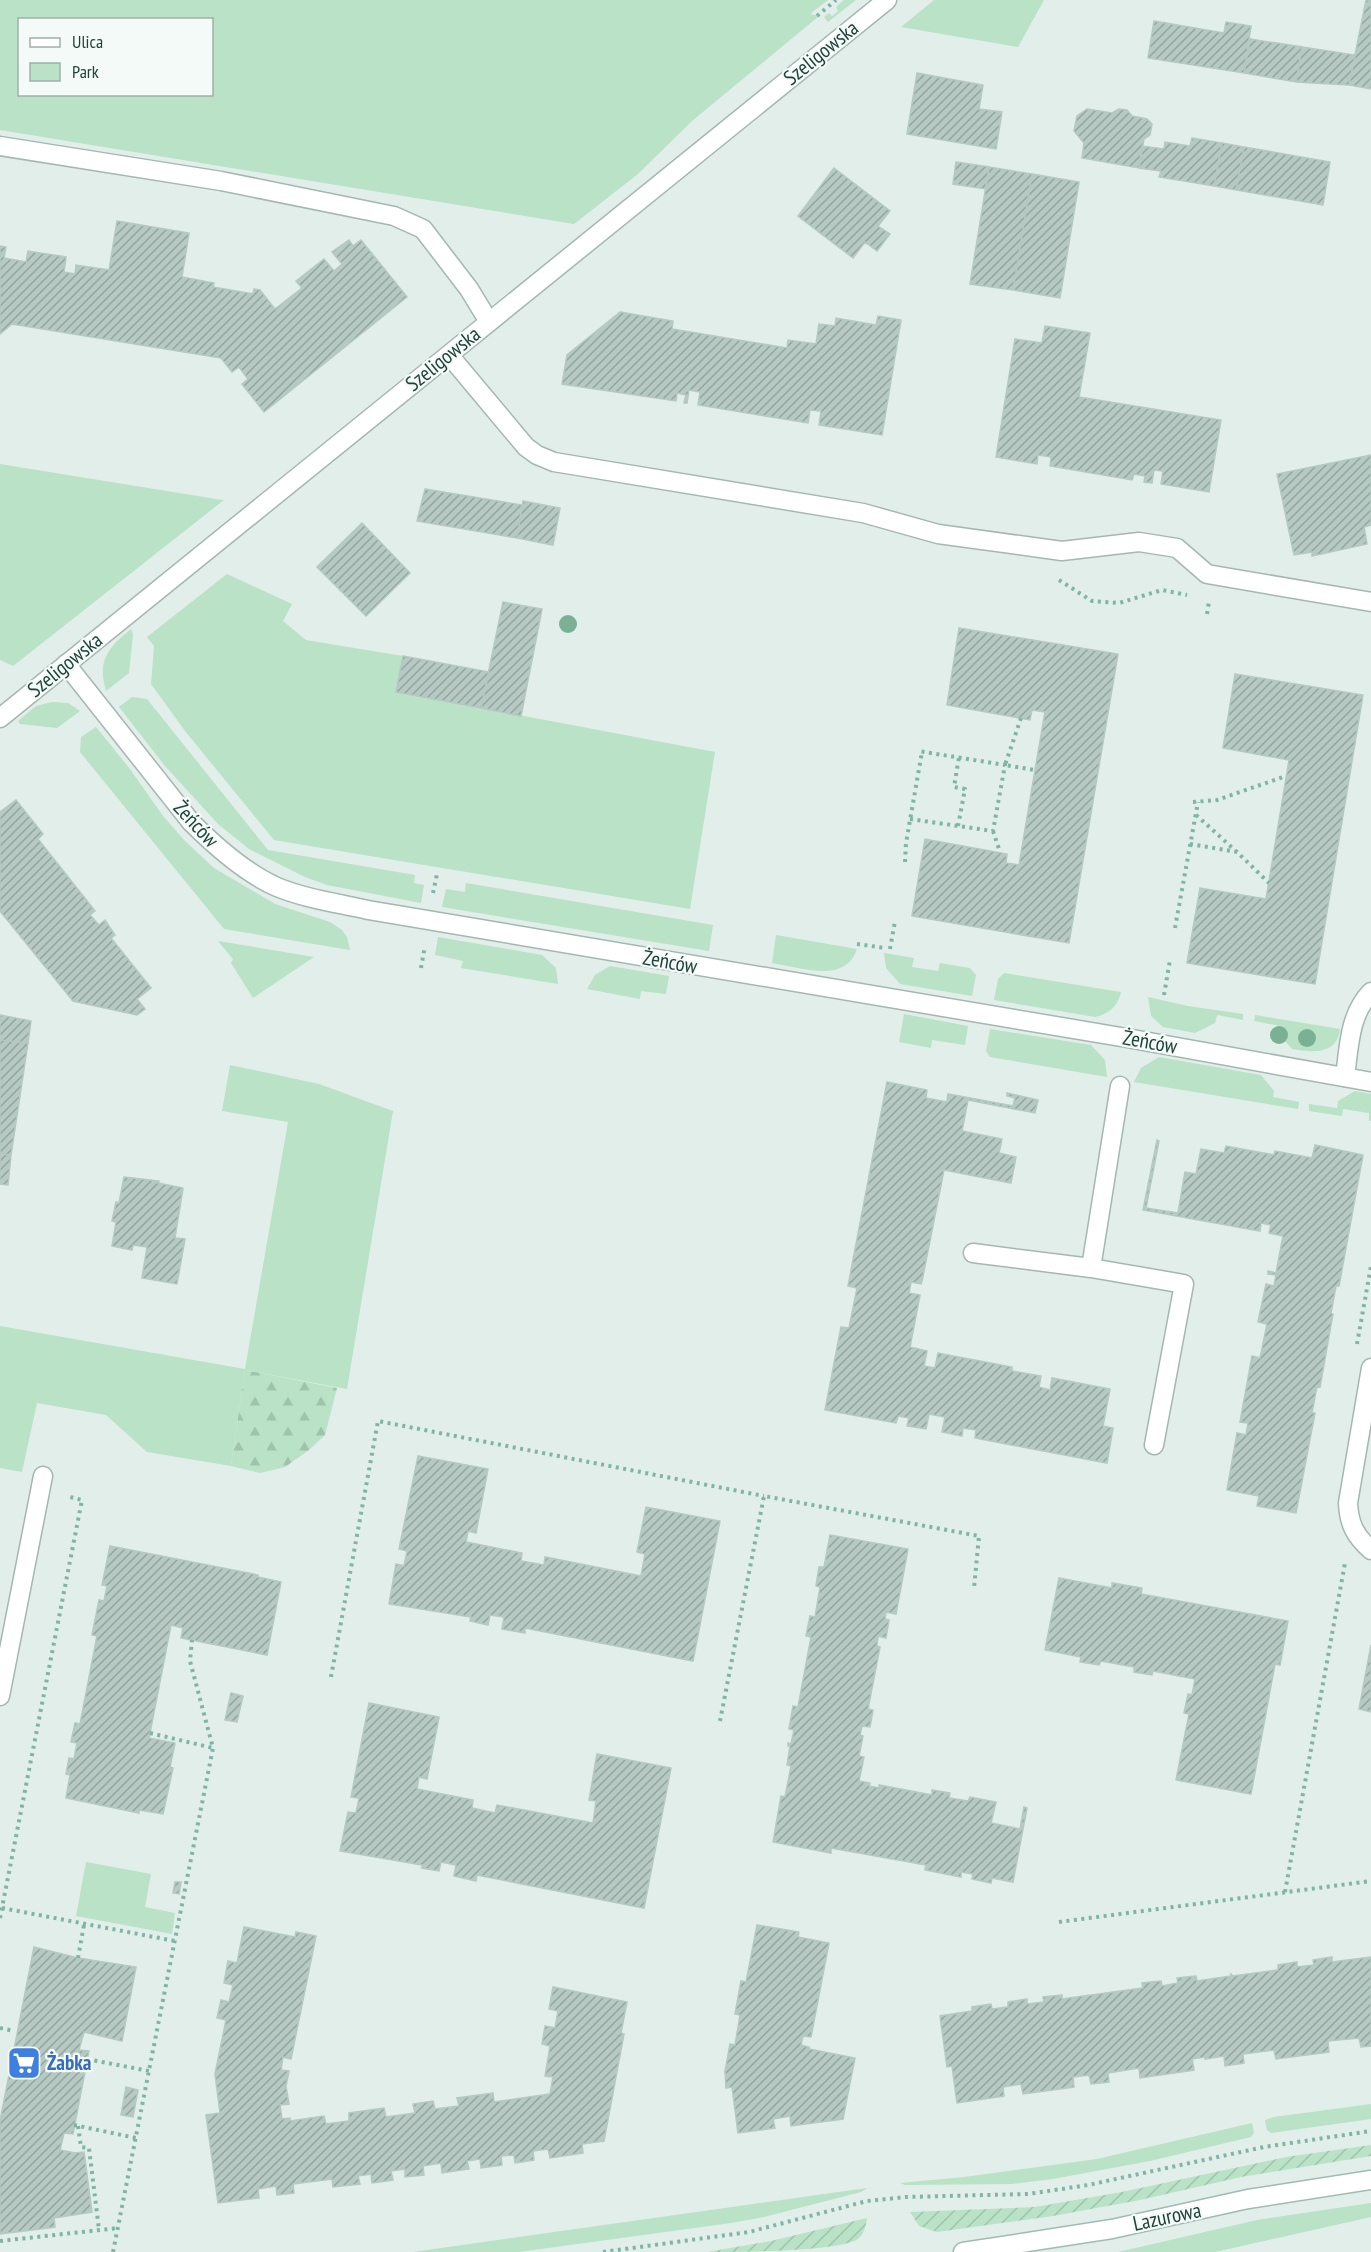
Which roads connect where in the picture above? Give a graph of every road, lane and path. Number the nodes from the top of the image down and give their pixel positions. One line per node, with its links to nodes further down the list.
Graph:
1 (836, 0): 3 (path)
2 (886, 0): 5 (street, Szeligowska)
3 (817, 16)
4 (0, 146): 5 (street)
5 (489, 322): 6 (street, Szeligowska)
6 (448, 355): 10 (street); 12 (street, Szeligowska)
7 (1058, 579): 8 (path)
8 (1181, 594)
9 (1209, 600): 11 (path)
10 (1371, 602)
11 (1207, 614)
12 (66, 664): 13 (street, Szeligowska); 38 (street, Żeńców)
13 (0, 718)
14 (1021, 718): 16 (path)
15 (959, 757): 16 (path); 20 (path); 21 (path)
16 (1005, 765): 17 (path); 22 (path)
17 (1035, 770)
18 (1286, 776): 19 (path)
19 (1196, 814): 23 (path); 25 (path)
20 (910, 819): 21 (path); 26 (path)
21 (958, 826): 22 (path)
22 (993, 831): 24 (path)
23 (1190, 844): 25 (path); 31 (path)
24 (1000, 852)
25 (1237, 852): 28 (path)
26 (905, 862)
27 (437, 874): 29 (path)
28 (1269, 883)
29 (433, 895)
30 (895, 921): 33 (path)
31 (1175, 928)
32 (427, 936): 35 (path)
33 (857, 944)
34 (1170, 960): 37 (path)
35 (421, 968)
36 (1371, 992): 38 (street)
37 (1164, 995)
38 (1345, 1077): 39 (street, Żeńców)
39 (1371, 1082)
40 (1120, 1086): 43 (street)
41 (973, 1253): 43 (street)
42 (1371, 1266): 44 (path)
43 (1091, 1268): 46 (street)
44 (1356, 1346)
45 (1371, 1368): 49 (street)
46 (1154, 1445)
47 (41, 1484): 54 (street); 60 (path)
48 (764, 1496): 51 (path); 53 (path); 55 (path)
49 (1371, 1550)
50 (1347, 1556): 59 (path)
51 (974, 1588)
52 (192, 1640): 57 (path)
53 (331, 1677)
54 (0, 1696)
55 (720, 1721)
56 (150, 1733): 57 (path)
57 (213, 1748): 64 (path)
58 (1371, 1881): 59 (path)
59 (1285, 1892): 62 (path)
60 (2, 1908): 61 (path); 63 (path)
61 (0, 1918)
62 (1059, 1922)
63 (84, 1925): 64 (path); 65 (path)
64 (175, 1941): 69 (path)
65 (78, 1958)
66 (0, 2028): 67 (path)
67 (14, 2031)
68 (87, 2059): 69 (path)
69 (149, 2071): 71 (path)
70 (1371, 2131): 77 (path)
71 (136, 2138): 73 (path); 74 (path)
72 (1371, 2180): 78 (street, Lazurowa)
73 (118, 2228): 74 (path); 76 (path)
74 (99, 2230): 75 (path)
75 (0, 2241)
76 (113, 2252)
77 (603, 2252)
78 (963, 2252)

